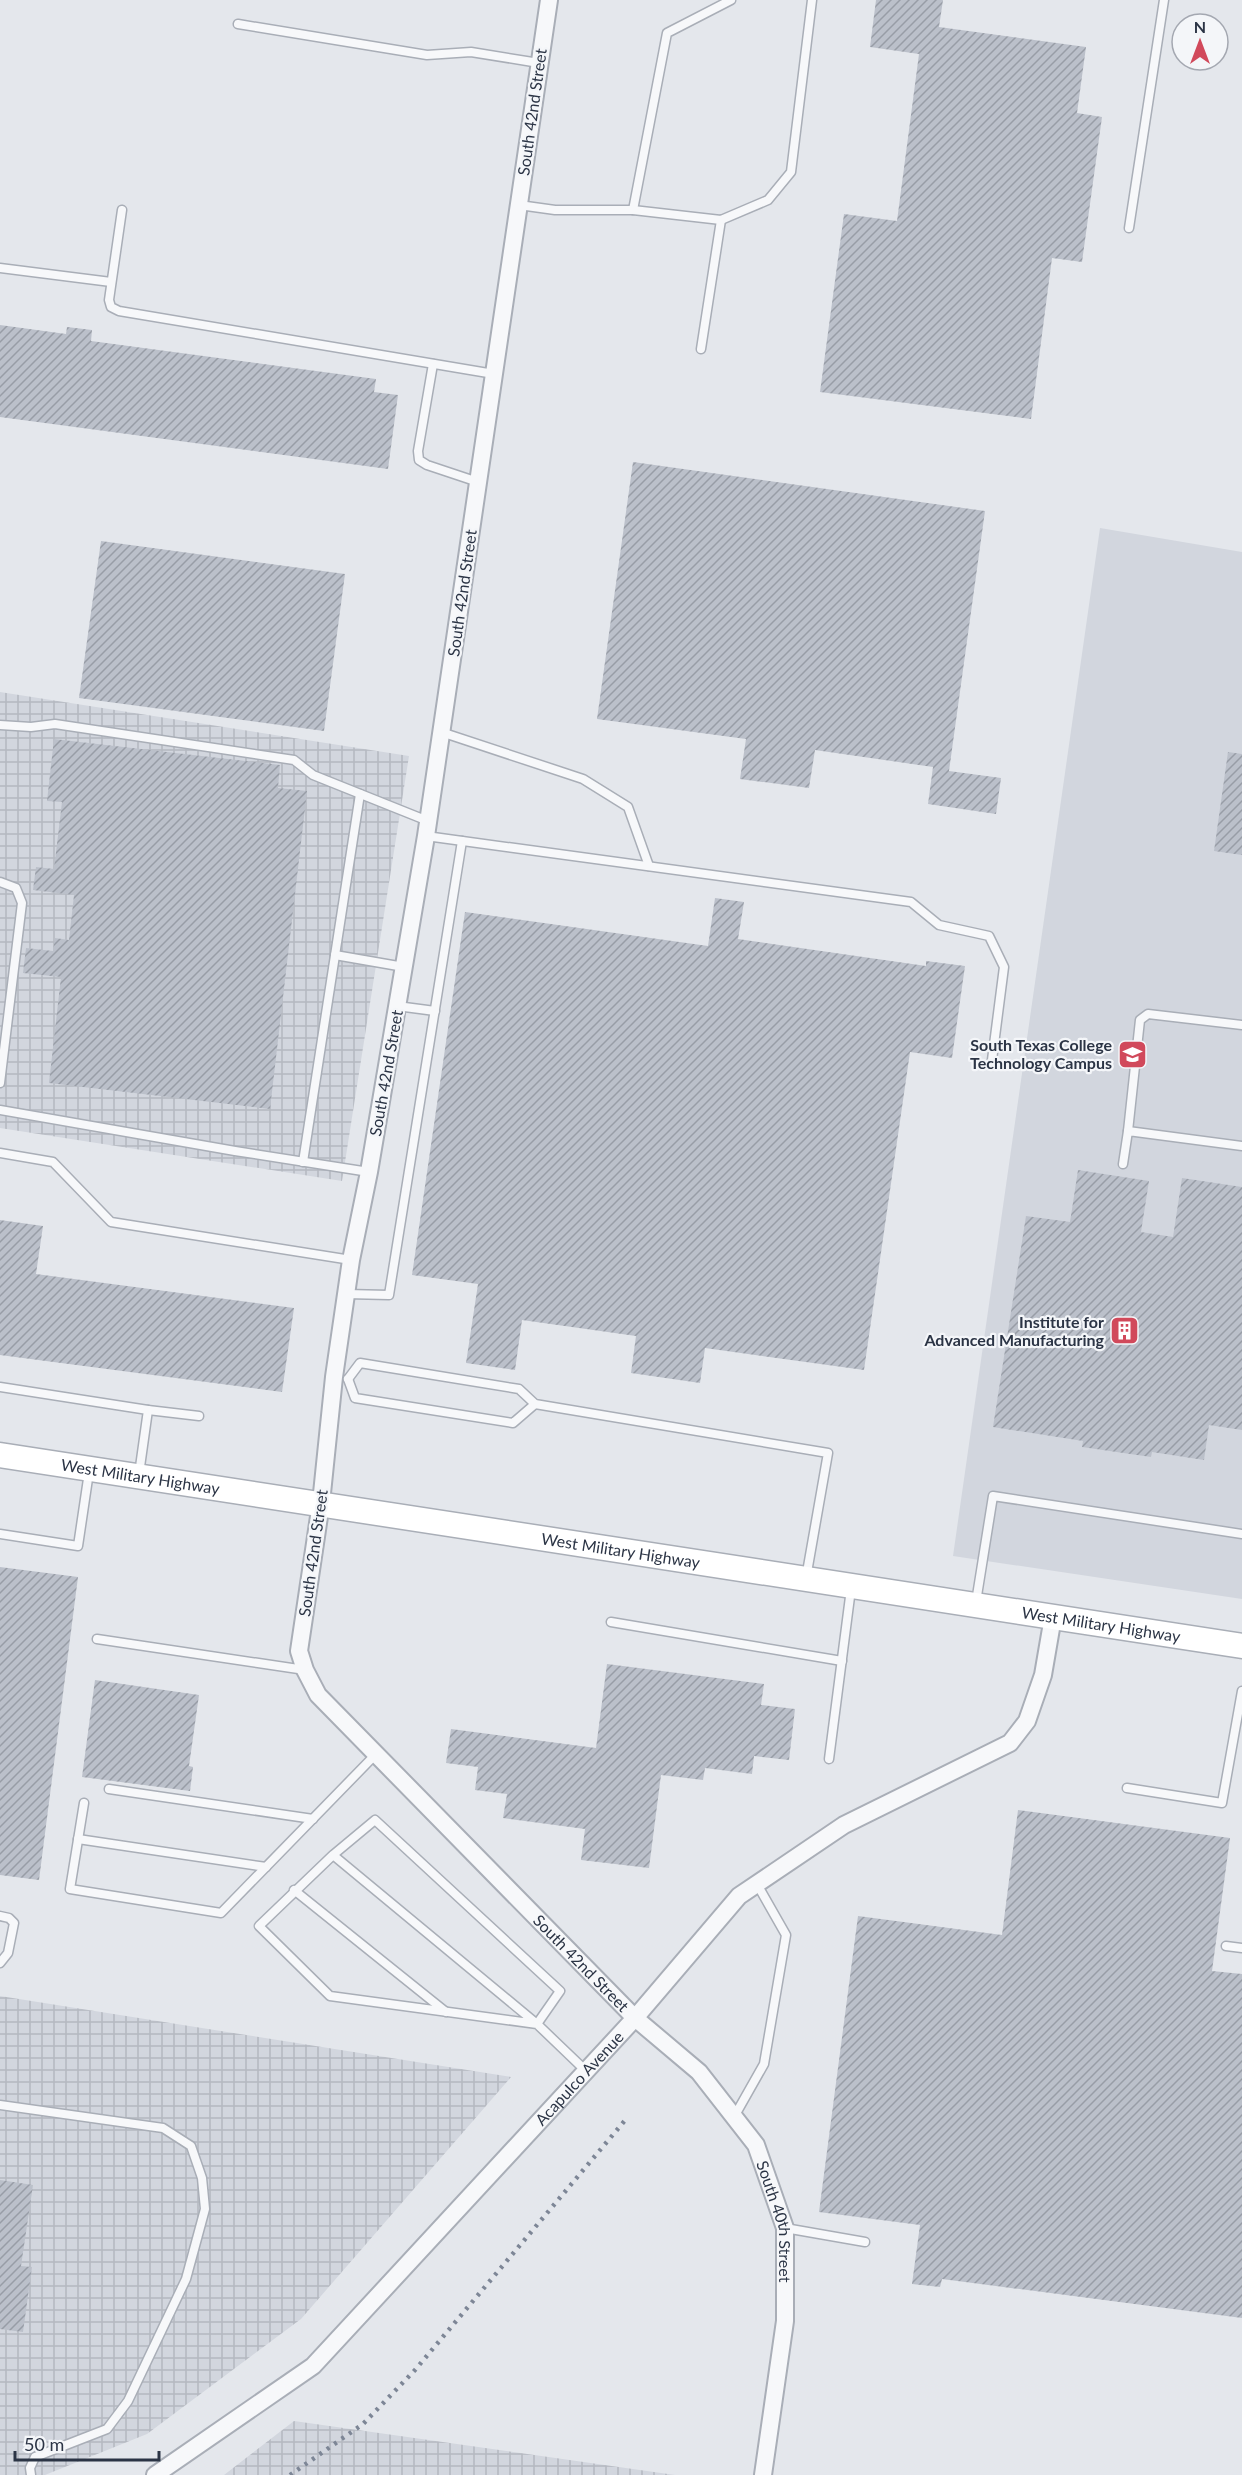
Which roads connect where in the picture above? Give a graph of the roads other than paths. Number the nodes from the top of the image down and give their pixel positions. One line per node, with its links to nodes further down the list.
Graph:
1 (549, 0): 6 (street, South 42nd Street)
2 (731, 0): 9 (lane)
3 (812, 0): 10 (lane)
4 (1164, 0): 11 (lane)
5 (238, 24): 6 (lane)
6 (540, 63): 7 (street, South 42nd Street)
7 (519, 205): 9 (lane); 16 (street, South 42nd Street)
8 (122, 210): 13 (lane)
9 (633, 210): 10 (lane)
10 (721, 220): 14 (lane)
11 (1129, 228)
12 (0, 268): 13 (lane)
13 (111, 282): 15 (lane)
14 (701, 349)
15 (433, 364): 16 (lane); 17 (lane)
16 (494, 374): 17 (street, South 42nd Street)
17 (478, 482): 19 (street, South 42nd Street)
18 (0, 725): 20 (lane)
19 (441, 732): 21 (street, South 42nd Street); 23 (lane)
20 (360, 794): 21 (lane); 25 (lane)
21 (427, 828): 22 (lane); 26 (street, South 42nd Street)
22 (462, 841): 23 (lane); 28 (lane)
23 (649, 866): 30 (lane)
24 (0, 882): 31 (lane)
25 (335, 955): 26 (lane); 36 (lane)
26 (404, 967): 27 (street, South 42nd Street)
27 (397, 1006): 28 (lane); 38 (street, South 42nd Street)
28 (435, 1011): 40 (lane)
29 (1242, 1025): 33 (lane)
30 (992, 1060)
31 (0, 1083)
32 (0, 1110): 36 (lane)
33 (1128, 1131): 34 (lane); 37 (lane)
34 (1242, 1146)
35 (0, 1153): 39 (lane)
36 (303, 1162): 38 (lane)
37 (1123, 1164)
38 (369, 1172): 39 (street, South 42nd Street)
39 (351, 1260): 40 (street, South 42nd Street)
40 (346, 1294): 41 (street, South 42nd Street)
41 (341, 1378): 43 (lane); 43 (lane); 49 (street, South 42nd Street)
42 (0, 1387): 44 (lane)
43 (535, 1404): 52 (lane)
44 (147, 1410): 45 (lane); 48 (lane)
45 (199, 1416)
46 (0, 1455): 47 (main road, West Military Highway)
47 (90, 1468): 48 (main road, West Military Highway); 50 (lane)
48 (139, 1475): 49 (main road, West Military Highway)
49 (321, 1503): 52 (main road, West Military Highway); 60 (street, South 42nd Street)
50 (0, 1534)
51 (1242, 1534): 54 (lane)
52 (806, 1578): 53 (main road, West Military Highway)
53 (852, 1585): 54 (main road, West Military Highway); 59 (lane)
54 (976, 1605): 55 (main road, West Military Highway)
55 (1053, 1617): 58 (main road, West Military Highway); 71 (street, Acapulco Avenue)
56 (611, 1622): 59 (lane)
57 (97, 1639): 60 (lane)
58 (1242, 1646)
59 (842, 1661): 63 (lane)
60 (304, 1670): 62 (street, South 42nd Street)
61 (1242, 1691): 64 (lane)
62 (376, 1754): 67 (lane); 78 (street, South 42nd Street)
63 (829, 1759)
64 (1127, 1788)
65 (109, 1789): 67 (lane)
66 (84, 1803): 68 (lane)
67 (313, 1819): 70 (lane)
68 (78, 1839): 70 (lane); 70 (lane)
69 (333, 1855): 72 (lane); 79 (lane); 79 (lane)
70 (266, 1867)
71 (757, 1884): 78 (street, Acapulco Avenue); 82 (lane)
72 (294, 1890): 77 (lane); 77 (lane)
73 (0, 1916): 76 (lane)
74 (1226, 1946): 75 (lane)
75 (1242, 1948)
76 (0, 1963)
77 (446, 2012): 79 (lane)
78 (635, 2018): 80 (street, Acapulco Avenue); 82 (street, South 40th Street)
79 (537, 2024): 80 (lane)
80 (586, 2071): 86 (street, Acapulco Avenue)
81 (0, 2105): 85 (lane)
82 (734, 2117): 83 (street, South 40th Street)
83 (785, 2228): 84 (lane); 87 (street, South 40th Street)
84 (865, 2242)
85 (31, 2475)
86 (155, 2475)
87 (763, 2475)

